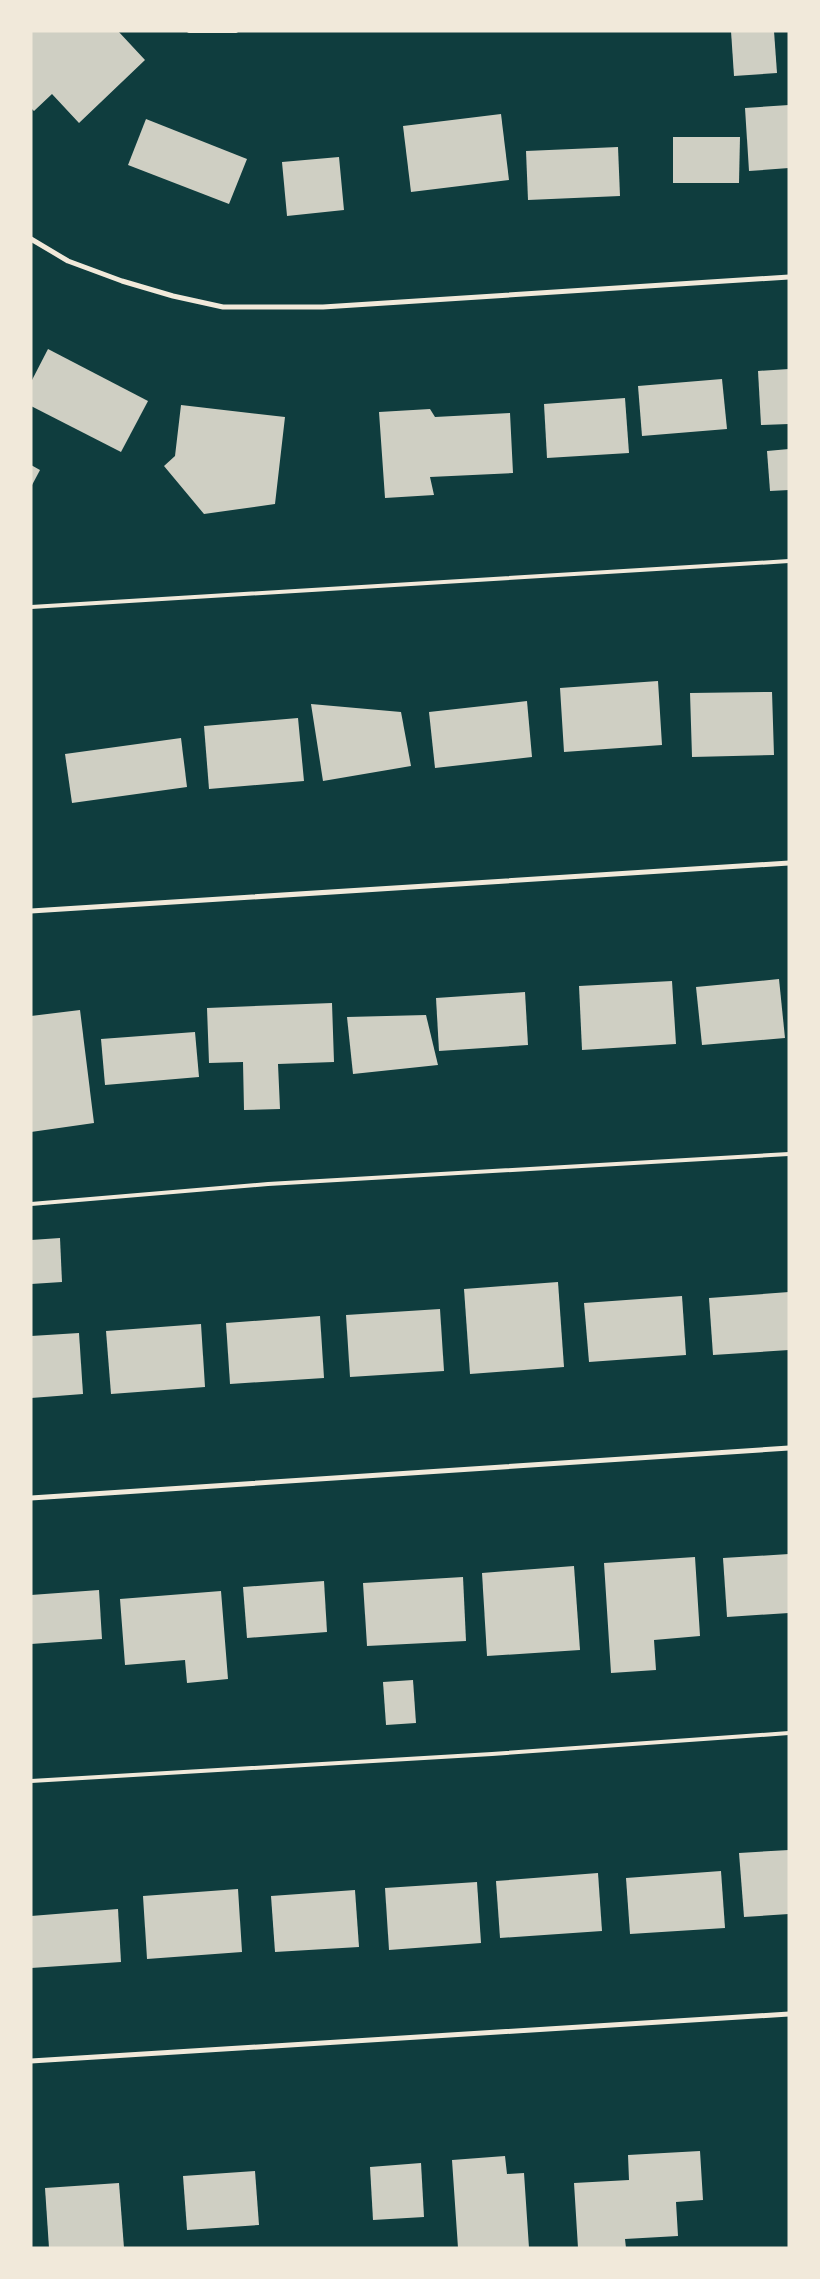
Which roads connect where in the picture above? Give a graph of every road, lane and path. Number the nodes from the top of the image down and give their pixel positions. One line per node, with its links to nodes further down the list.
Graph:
1 (189, 31): 2 (lane)
2 (236, 31)
3 (31, 239): 4 (street)
4 (789, 277)
5 (789, 561): 6 (lane)
6 (31, 607)
7 (789, 863): 8 (street)
8 (31, 911)
9 (789, 1154): 10 (lane)
10 (31, 1204)
11 (789, 1448): 12 (street)
12 (31, 1498)
13 (789, 1733): 14 (lane)
14 (31, 1781)
15 (789, 2014): 16 (street)
16 (31, 2061)

